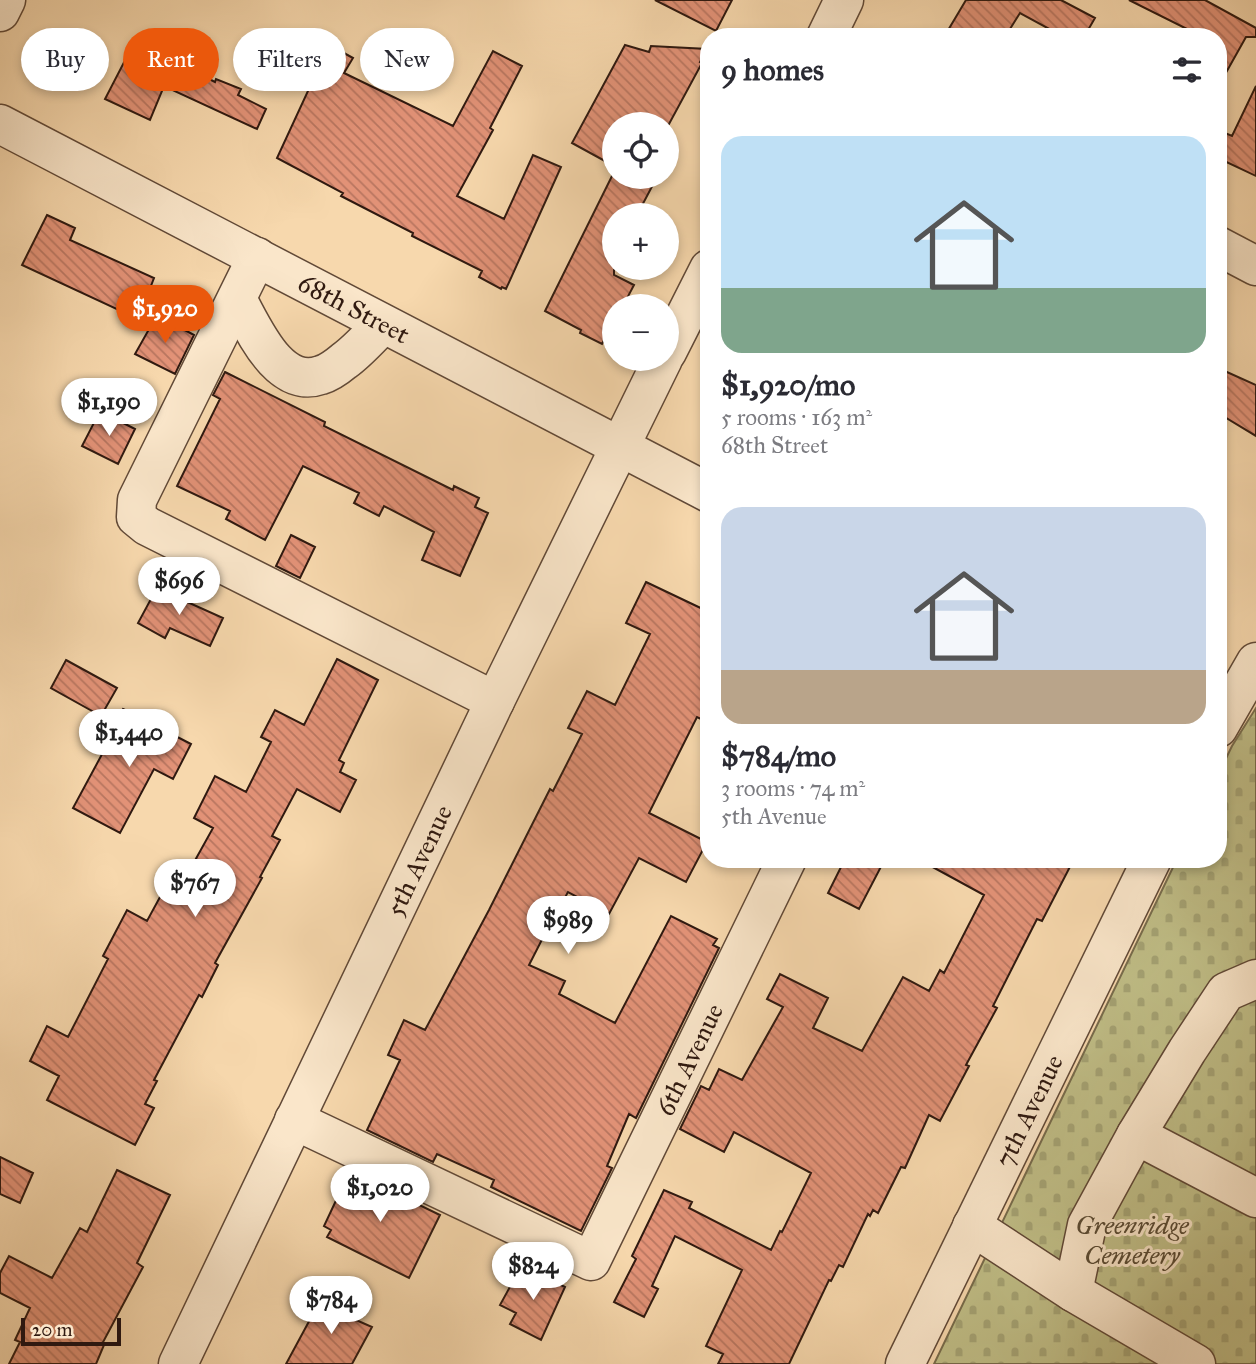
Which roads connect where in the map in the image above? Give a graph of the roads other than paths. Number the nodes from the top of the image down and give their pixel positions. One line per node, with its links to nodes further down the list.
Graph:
1 (6, 0): 3 (street)
2 (844, 0): 4 (street)
3 (0, 12)
4 (830, 28)
5 (0, 124): 7 (street, 68th Street)
6 (1227, 251): 8 (street)
7 (257, 257): 10 (street); 11 (street, 68th Street)
8 (1256, 266)
9 (700, 286): 12 (street)
10 (237, 299): 11 (street); 17 (street)
11 (383, 324): 14 (street, 68th Street)
12 (679, 328)
13 (657, 371): 14 (street, 5th Avenue)
14 (619, 446): 15 (street, 68th Street); 17 (street, 5th Avenue)
15 (700, 488)
16 (1256, 662): 18 (street)
17 (495, 701): 22 (street, 5th Avenue)
18 (1227, 712)
19 (783, 868): 22 (street, 6th Avenue)
20 (1148, 868): 25 (street, 7th Avenue)
21 (1256, 979): 23 (street)
22 (295, 1120): 27 (street, 5th Avenue)
23 (1136, 1135): 24 (street); 26 (street)
24 (1256, 1198)
25 (972, 1226): 26 (street); 28 (street, 7th Avenue)
26 (1073, 1293): 29 (street)
27 (178, 1364)
28 (905, 1364)
29 (1196, 1364)

